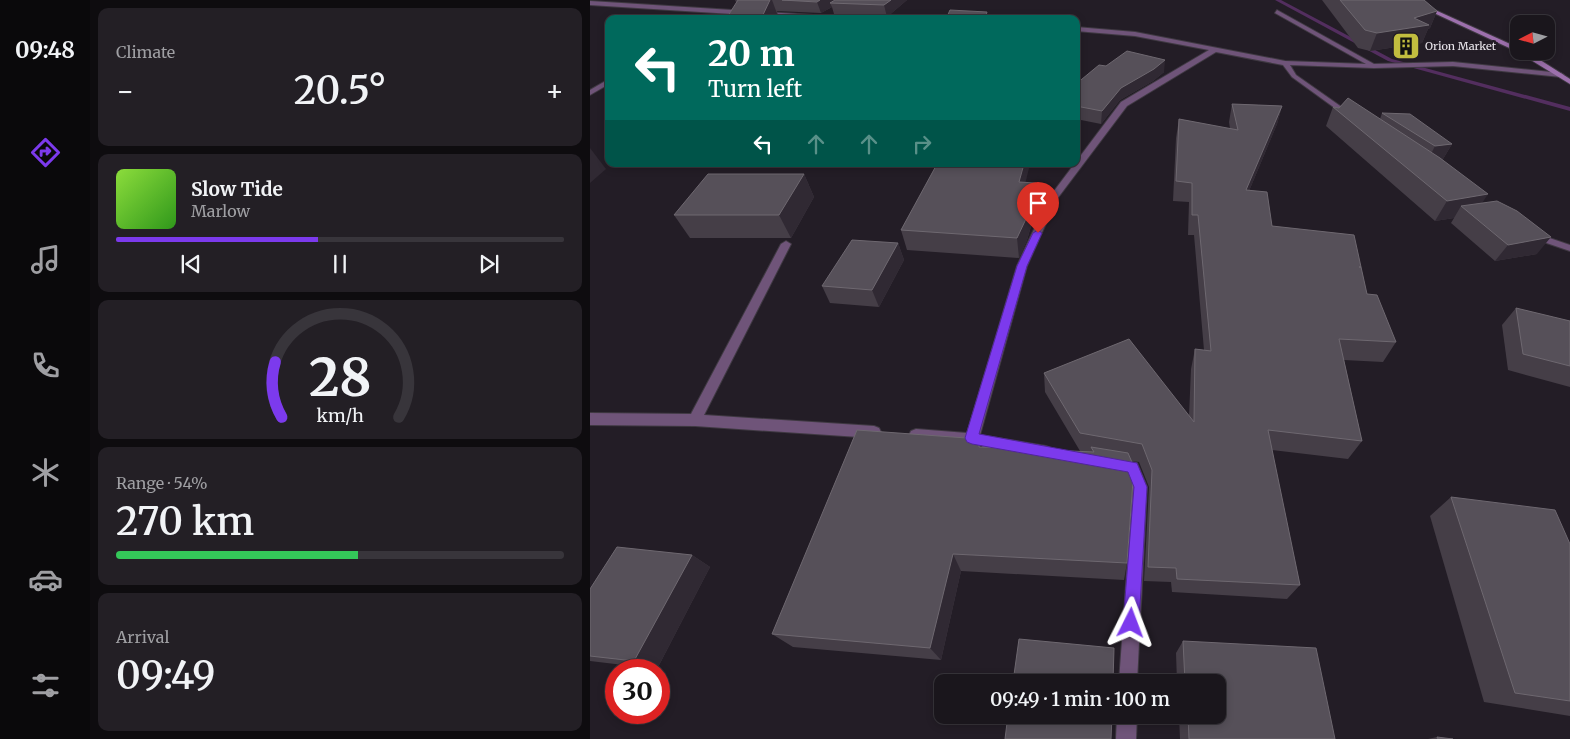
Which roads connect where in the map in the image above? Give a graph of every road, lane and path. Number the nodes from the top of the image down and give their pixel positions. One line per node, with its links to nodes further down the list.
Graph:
1 (1410, 0): 10 (main road)
2 (590, 3): 3 (street)
3 (703, 10): 6 (street); 7 (street)
4 (1277, 12): 14 (street)
5 (829, 13): 8 (street)
6 (695, 15)
7 (777, 15)
8 (826, 15)
9 (1080, 29): 11 (street)
10 (1510, 46)
11 (1214, 50): 13 (street); 21 (street)
12 (1535, 60): 15 (main road)
13 (1285, 63): 14 (street); 20 (street)
14 (1374, 66): 15 (street)
15 (1561, 75): 16 (main road); 17 (main road)
16 (1570, 76)
17 (1570, 82)
18 (605, 84): 19 (street)
19 (590, 93)
20 (1360, 123)
21 (1080, 163)
22 (1077, 167): 30 (street)
23 (1525, 232): 25 (street)
24 (786, 244): 27 (street)
25 (1570, 248)
26 (590, 419): 27 (street)
27 (695, 420): 28 (street)
28 (883, 433)
29 (902, 434): 30 (street)
30 (972, 438): 31 (street)
31 (1057, 454)
32 (1104, 462): 33 (street)
33 (1128, 674)
34 (1127, 724): 35 (street)
35 (1126, 739)

